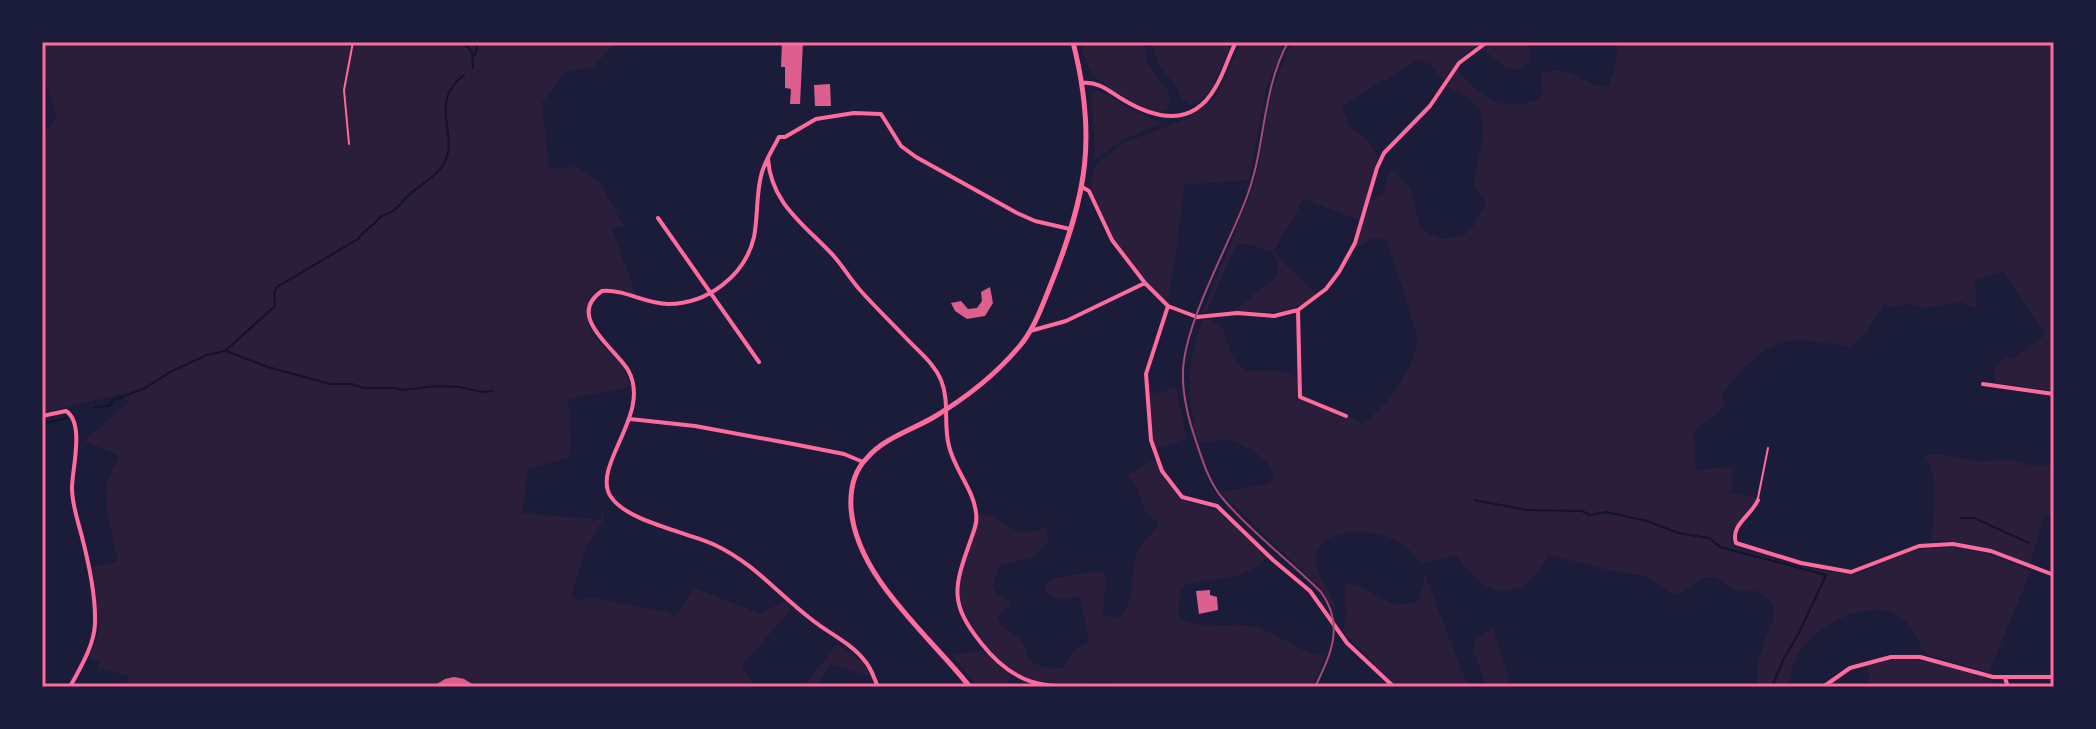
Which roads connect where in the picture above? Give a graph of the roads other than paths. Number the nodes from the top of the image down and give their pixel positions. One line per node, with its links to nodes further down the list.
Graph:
1 (1073, 42): 4 (main road)
2 (1236, 42): 4 (street)
3 (1487, 42): 14 (street)
4 (1082, 83): 8 (main road)
5 (768, 159): 6 (street); 7 (street); 10 (street)
6 (759, 184): 7 (street); 12 (street)
7 (772, 184): 19 (street)
8 (1082, 187): 10 (main road); 11 (street)
9 (658, 218): 12 (street)
10 (1070, 229): 15 (main road)
11 (1145, 283): 13 (street); 15 (street)
12 (711, 293): 16 (street); 22 (street)
13 (1168, 306): 14 (street); 33 (street)
14 (1298, 310): 21 (street)
15 (1030, 331): 19 (main road)
16 (759, 362)
17 (1983, 384): 18 (street)
18 (2054, 394)
19 (947, 408): 24 (main road); 32 (street)
20 (42, 416): 29 (street)
21 (1346, 416)
22 (630, 419): 24 (street); 30 (street)
23 (1768, 448): 25 (lane)
24 (863, 462): 31 (main road)
25 (1758, 500): 26 (street)
26 (2054, 575)
27 (2054, 677): 28 (street)
28 (2005, 678): 34 (street); 35 (street)
29 (70, 687)
30 (878, 687)
31 (970, 687)
32 (1130, 687)
33 (1394, 687)
34 (1823, 687)
35 (2008, 687)

